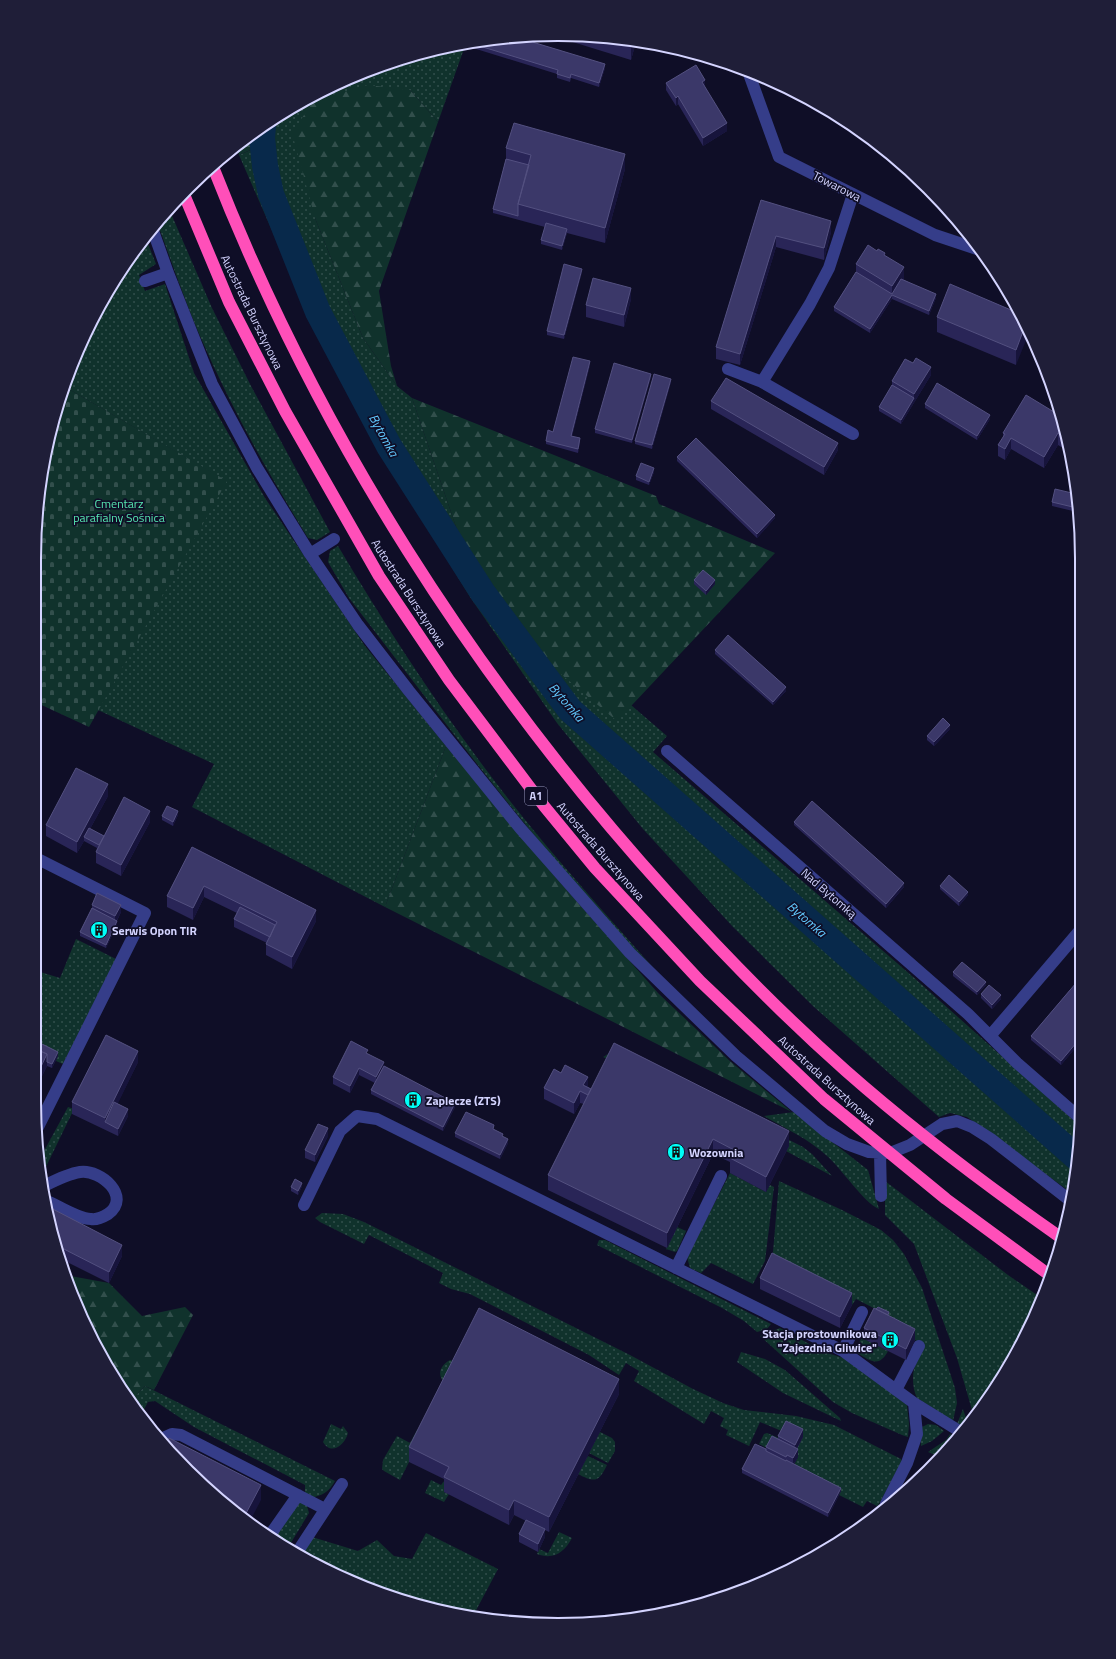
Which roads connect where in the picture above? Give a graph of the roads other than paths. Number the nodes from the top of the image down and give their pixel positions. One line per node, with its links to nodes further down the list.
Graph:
1 (751, 78): 3 (lane, Towarowa)
2 (215, 171): 27 (highway, Autostrada Bursztynowa, bridge)
3 (852, 194): 6 (lane, Towarowa); 10 (lane)
4 (186, 199): 29 (highway, Autostrada Bursztynowa / A1, bridge)
5 (154, 235): 7 (lane)
6 (971, 247)
7 (168, 273): 8 (lane); 13 (lane)
8 (145, 281)
9 (728, 369): 10 (lane)
10 (762, 382): 11 (lane)
11 (853, 434)
12 (334, 539): 13 (lane)
13 (310, 554): 20 (lane)
14 (667, 751): 17 (lane, Nad Bytomką)
15 (41, 861): 19 (lane)
16 (1075, 936): 17 (lane)
17 (990, 1036): 18 (lane, Nad Bytomką)
18 (1075, 1113)
19 (42, 1121)
20 (880, 1153): 23 (lane); 24 (lane)
21 (721, 1176): 28 (lane)
22 (48, 1184): 25 (lane)
23 (881, 1196)
24 (1066, 1197)
25 (51, 1203)
26 (304, 1205): 28 (lane)
27 (1057, 1235)
28 (676, 1268): 32 (lane)
29 (1046, 1272)
30 (862, 1312): 32 (lane)
31 (919, 1346): 33 (lane)
32 (843, 1351): 33 (lane)
33 (896, 1390): 34 (lane)
34 (914, 1403): 35 (lane); 39 (lane)
35 (957, 1430)
36 (165, 1437): 38 (lane)
37 (342, 1484): 40 (lane)
38 (298, 1495): 40 (lane); 41 (lane)
39 (889, 1498)
40 (325, 1509): 42 (lane)
41 (272, 1532)
42 (299, 1549)

